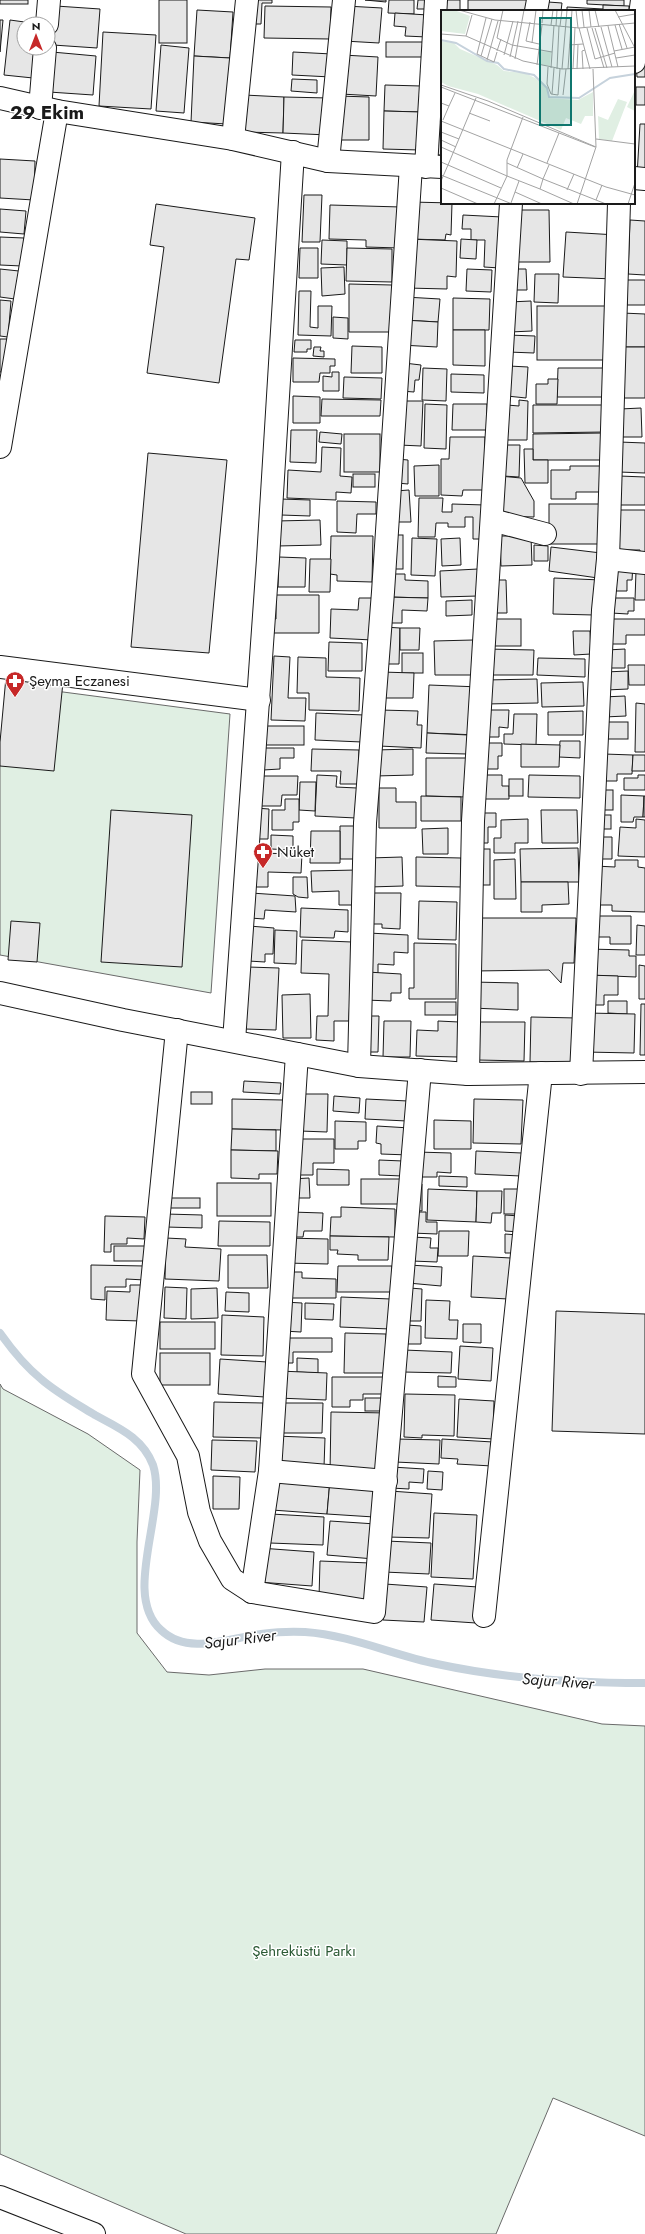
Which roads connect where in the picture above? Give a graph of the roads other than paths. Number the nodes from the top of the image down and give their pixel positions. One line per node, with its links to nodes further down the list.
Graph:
1 (49, 0): 8 (street)
2 (247, 0): 13 (street)
3 (344, 0): 15 (street)
4 (436, 0): 16 (street)
5 (538, 0): 7 (street)
6 (642, 0): 9 (street)
7 (536, 10)
8 (48, 16)
9 (635, 54)
10 (46, 56): 12 (street)
11 (0, 98): 12 (street)
12 (49, 109): 13 (street); 21 (street)
13 (233, 139): 14 (street)
14 (293, 152): 15 (street); 27 (street)
15 (328, 161): 16 (street)
16 (426, 167): 32 (street)
17 (635, 178): 18 (street)
18 (645, 179)
19 (511, 204): 22 (street)
20 (619, 204): 24 (street)
21 (0, 447)
22 (492, 520): 23 (street); 36 (street)
23 (545, 534)
24 (608, 560): 25 (street); 37 (street)
25 (645, 563)
26 (0, 668): 27 (street)
27 (259, 700): 30 (street)
28 (0, 993): 29 (street)
29 (177, 1030): 30 (street); 40 (street)
30 (234, 1041): 31 (street)
31 (297, 1054): 32 (street); 38 (street)
32 (359, 1066): 33 (street)
33 (420, 1070): 36 (street); 39 (street)
34 (645, 1072): 37 (street)
35 (541, 1073): 36 (street); 37 (street); 41 (street)
36 (468, 1074)
37 (581, 1074)
38 (270, 1471): 39 (street); 40 (street)
39 (386, 1481): 40 (street)
40 (252, 1592)
41 (484, 1616)
42 (0, 2197): 43 (street)
43 (94, 2234)

